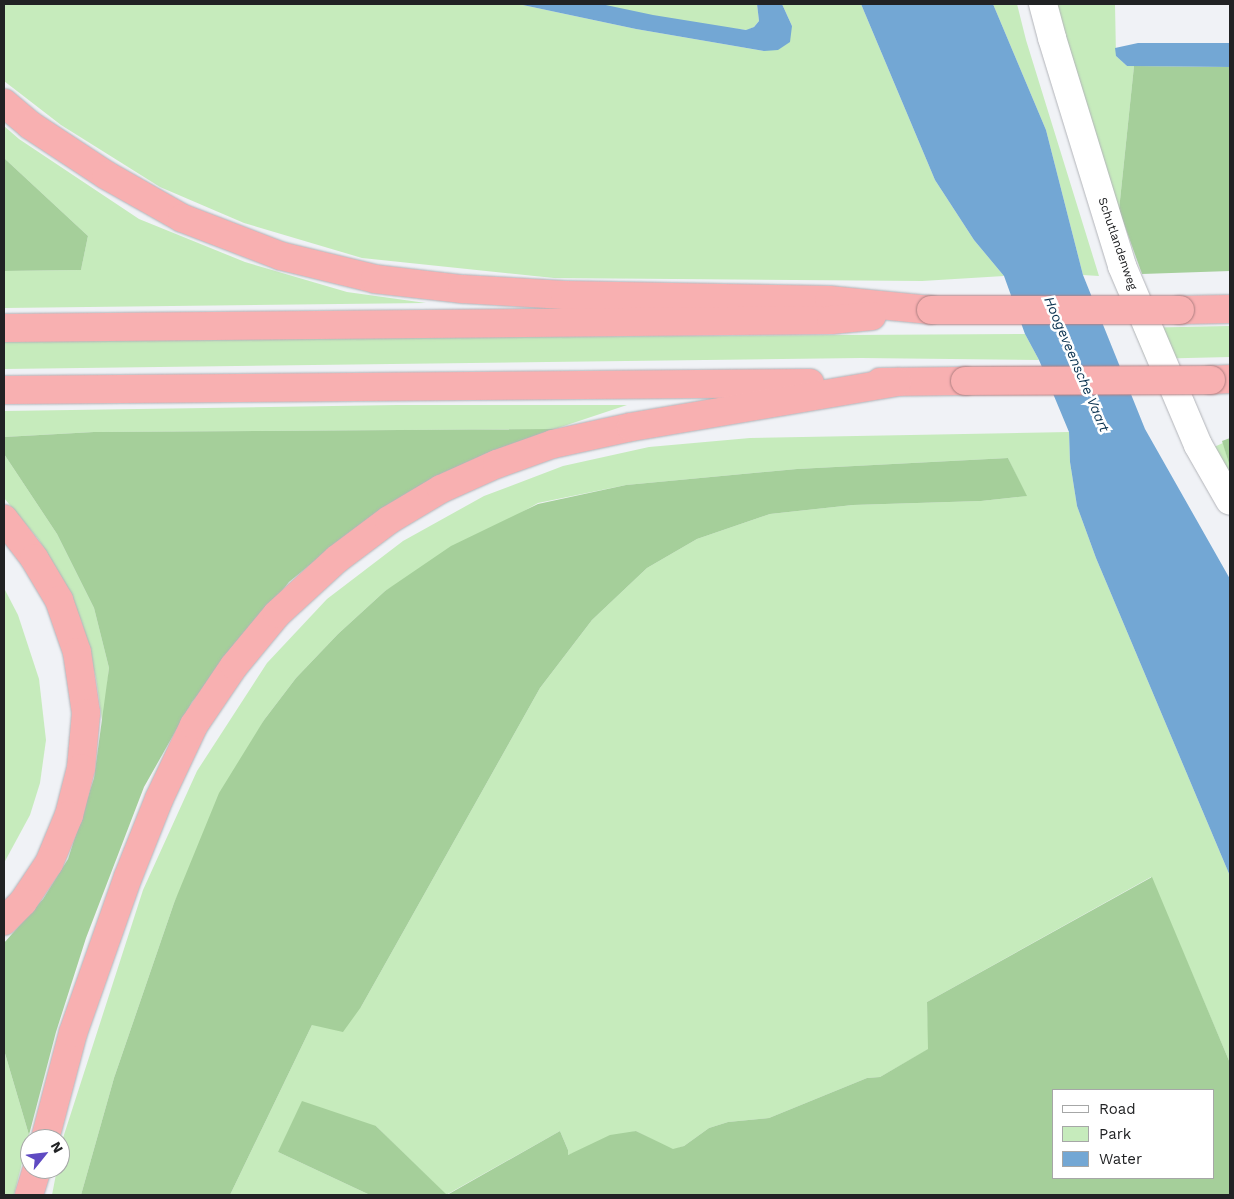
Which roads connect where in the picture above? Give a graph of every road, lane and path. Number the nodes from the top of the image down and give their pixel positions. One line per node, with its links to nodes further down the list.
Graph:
1 (1043, 4): 9 (street, Schutlandenweg)
2 (4, 102): 4 (highway)
3 (1230, 309): 4 (highway, bridge)
4 (931, 310): 5 (highway)
5 (4, 328)
6 (1220, 380): 7 (highway, bridge)
7 (897, 382): 8 (highway); 12 (highway)
8 (4, 390)
9 (1230, 501)
10 (4, 520): 11 (highway)
11 (4, 921)
12 (48, 1129)
13 (33, 1179): 14 (highway)
14 (29, 1195)

